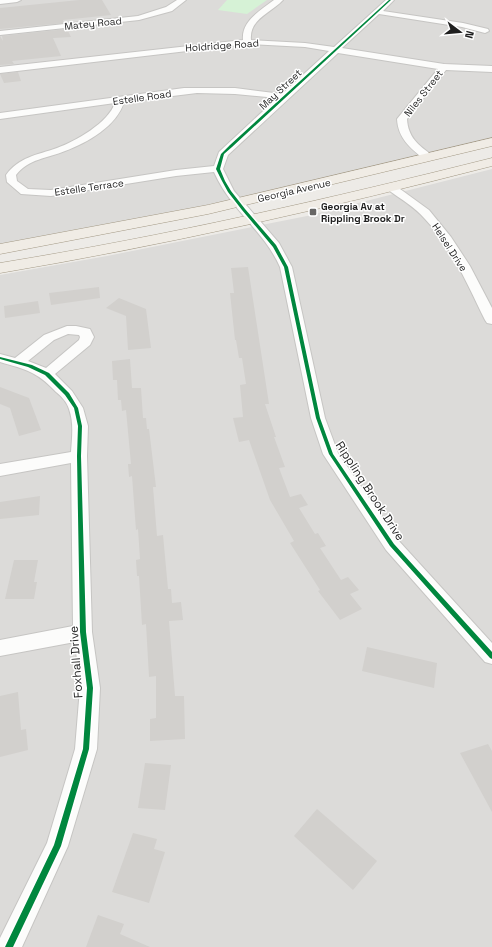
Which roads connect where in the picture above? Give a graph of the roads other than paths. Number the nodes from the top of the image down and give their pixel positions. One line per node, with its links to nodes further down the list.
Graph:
1 (17, 0): 5 (street)
2 (182, 0): 8 (street, Matey Road)
3 (279, 0): 9 (street)
4 (390, 0): 6 (street, May Street)
5 (0, 2)
6 (377, 12): 7 (street); 10 (street, May Street)
7 (485, 31)
8 (0, 33)
9 (247, 42): 10 (street, Holdridge Road); 12 (street, Holdridge Road)
10 (336, 50): 11 (street, Holdridge Road); 14 (street, May Street)
11 (444, 67): 13 (street, Holdridge Road); 18 (street, Niles Street)
12 (0, 70)
13 (492, 70)
14 (285, 97): 15 (street, Estelle Road); 20 (street, May Street)
15 (120, 101): 16 (street, Estelle Road); 20 (street, Estelle Terrace)
16 (0, 116)
17 (492, 142): 18 (main road, Georgia Avenue)
18 (428, 157): 22 (main road, Georgia Avenue)
19 (492, 162): 21 (main road, Georgia Avenue)
20 (218, 169): 22 (street)
21 (392, 188): 23 (main road, Georgia Avenue); 26 (street, Helsel Drive)
22 (237, 203): 23 (street, Rippling Brook Drive); 24 (main road, Georgia Avenue)
23 (252, 220): 25 (main road, Georgia Avenue); 33 (street, Rippling Brook Drive)
24 (0, 249)
25 (0, 268)
26 (492, 320)
27 (9, 360): 28 (street, Foxhall Drive); 28 (street)
28 (46, 374): 29 (street, Foxhall Drive)
29 (79, 456): 30 (street); 31 (street, Foxhall Drive)
30 (0, 470)
31 (83, 632): 32 (street); 34 (street, Foxhall Drive)
32 (0, 648)
33 (492, 656)
34 (8, 947)

